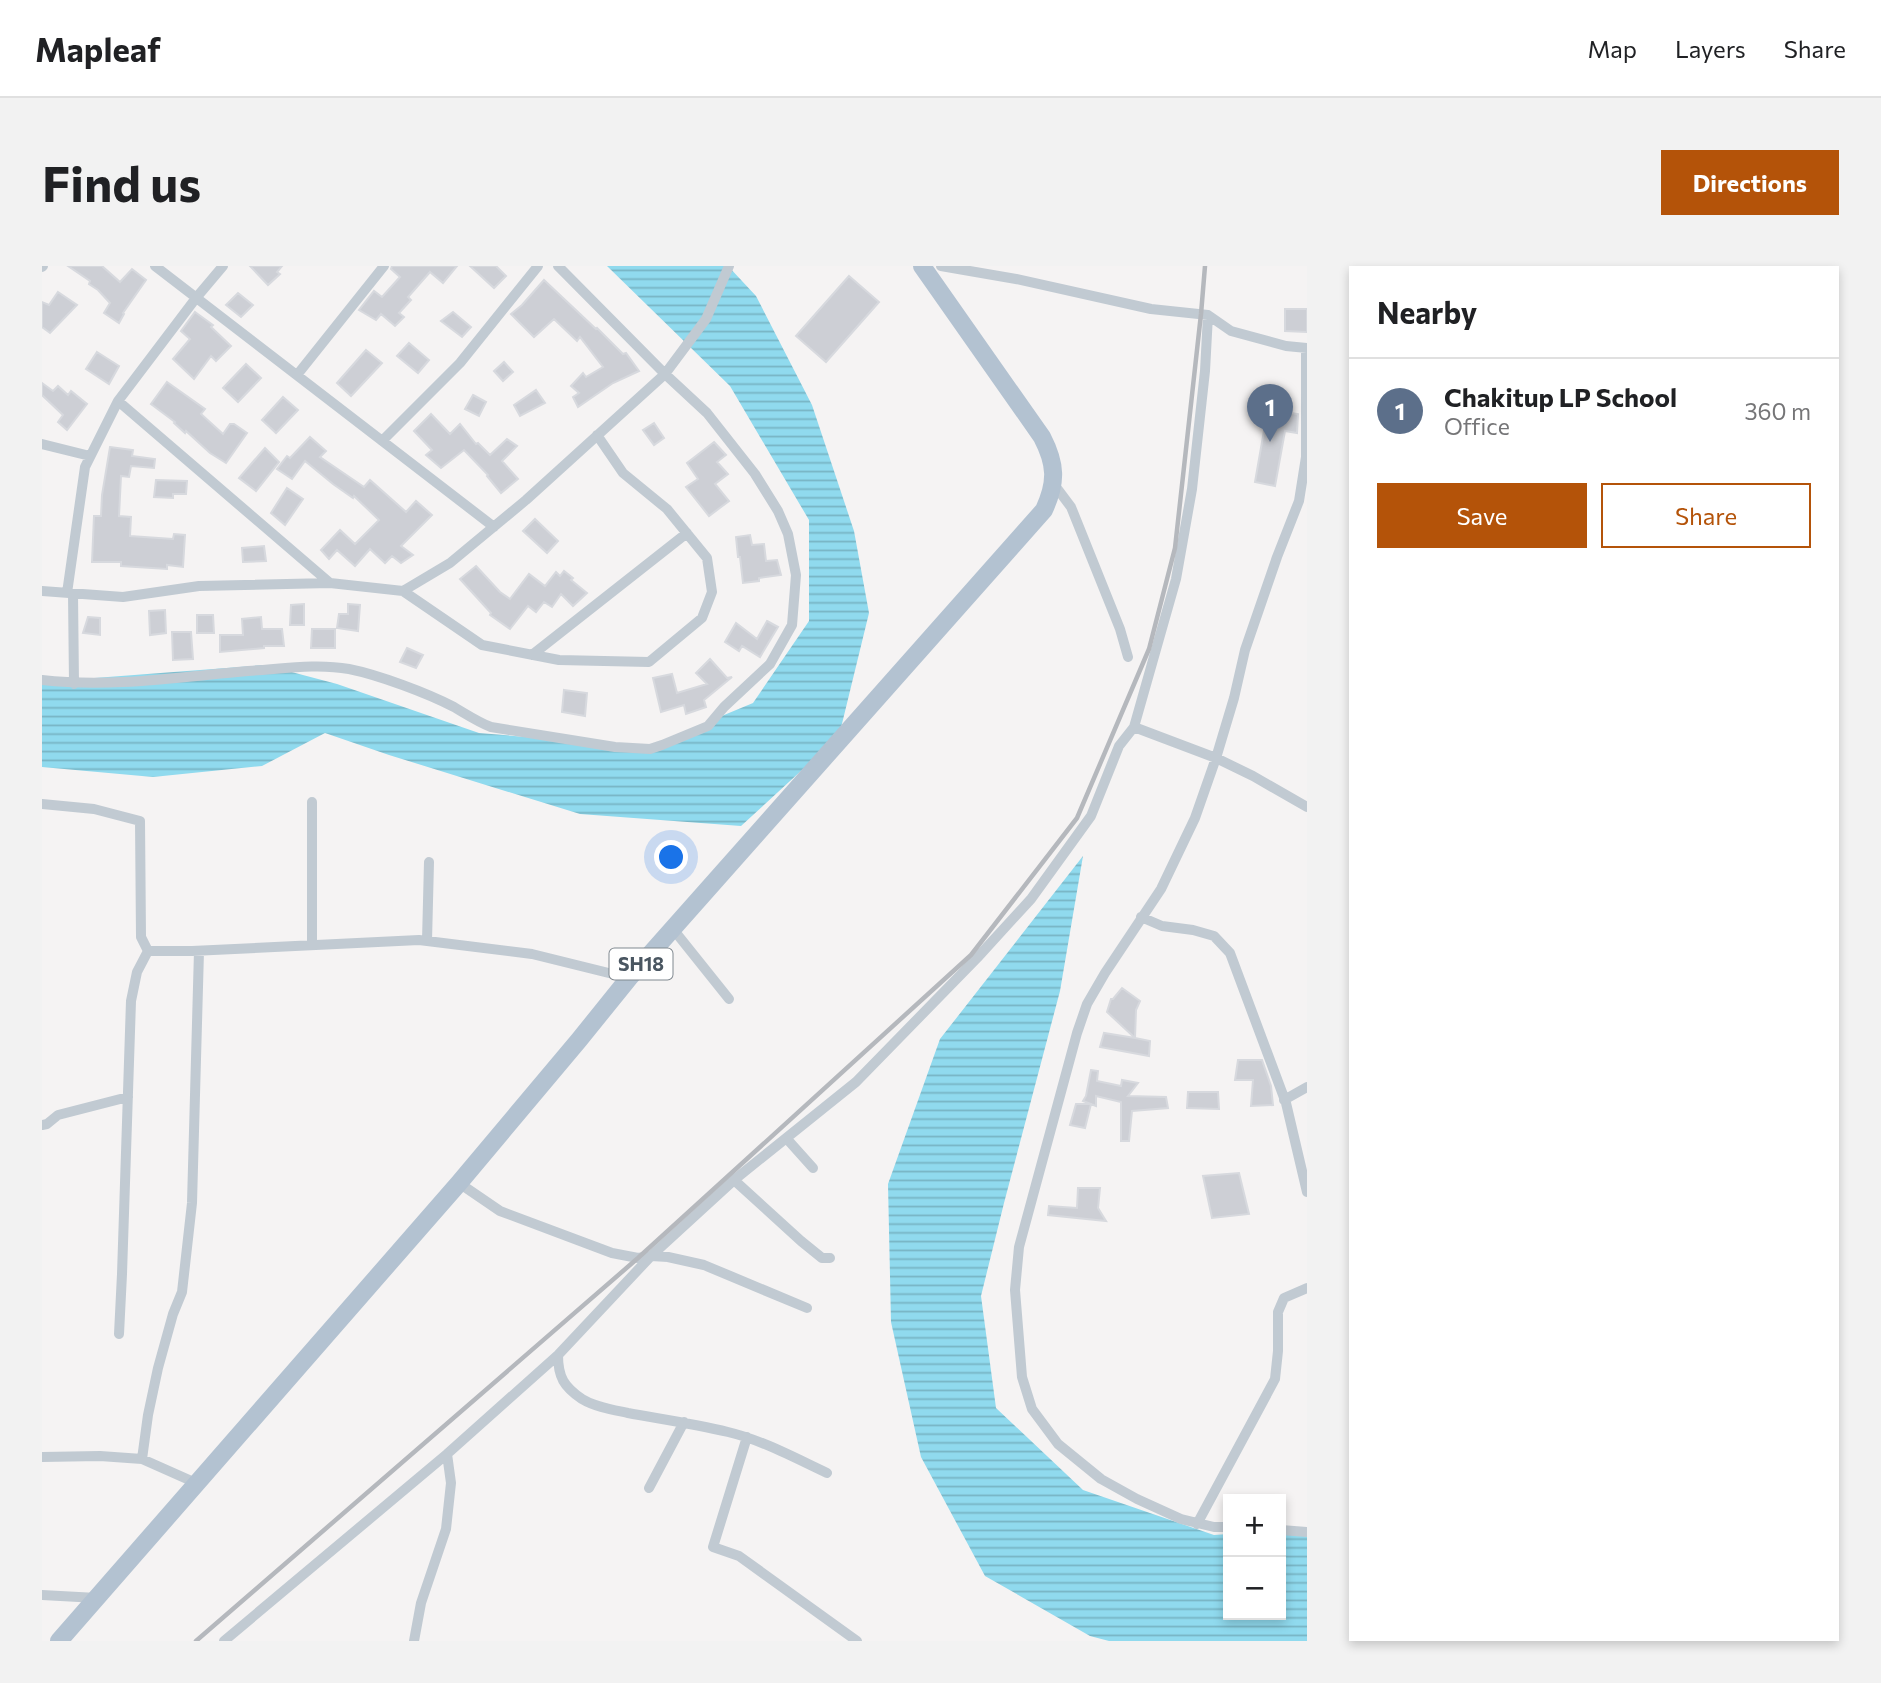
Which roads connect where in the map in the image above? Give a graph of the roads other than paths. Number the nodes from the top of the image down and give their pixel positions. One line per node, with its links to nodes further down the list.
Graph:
1 (155, 266): 9 (street)
2 (223, 266): 9 (street)
3 (384, 266): 13 (street)
4 (538, 266): 16 (street)
5 (558, 266): 12 (street)
6 (729, 266): 12 (street)
7 (922, 266): 19 (main road)
8 (941, 266): 10 (street)
9 (196, 298): 13 (street); 14 (street)
10 (1209, 315): 11 (street); 30 (street)
11 (1306, 348): 31 (street)
12 (665, 374): 15 (street); 29 (street)
13 (297, 375): 16 (street)
14 (118, 401): 18 (street); 22 (street)
15 (597, 435): 20 (street); 21 (street)
16 (382, 441): 20 (street)
17 (42, 444): 18 (street)
18 (90, 456): 25 (street)
19 (1053, 483): 27 (street); 37 (main road, SH18)
20 (494, 527): 23 (street)
21 (687, 533): 26 (street); 26 (street)
22 (330, 583): 23 (street); 25 (street)
23 (403, 591): 26 (street)
24 (42, 592): 25 (street)
25 (70, 593): 29 (street)
26 (532, 655)
27 (1128, 657)
28 (42, 680): 29 (street)
29 (74, 684)
30 (1134, 727): 31 (street); 48 (street)
31 (1216, 758): 34 (street); 36 (street)
32 (312, 802): 39 (street)
33 (42, 804): 40 (street)
34 (1307, 807)
35 (429, 862): 38 (street)
36 (1141, 917): 46 (street); 67 (street)
37 (673, 929): 42 (main road, SH18); 43 (street)
38 (427, 940): 39 (street); 42 (street)
39 (312, 945): 41 (street)
40 (148, 951): 41 (street); 45 (street)
41 (200, 951): 63 (street)
42 (629, 978): 51 (main road, SH18)
43 (729, 999)
44 (1307, 1087): 46 (street)
45 (128, 1097): 47 (street); 57 (street)
46 (1284, 1100): 52 (street)
47 (42, 1125)
48 (787, 1139): 49 (street); 50 (street)
49 (813, 1168)
50 (734, 1180): 53 (street); 54 (street)
51 (459, 1183): 53 (street); 65 (main road, SH18)
52 (1307, 1192)
53 (651, 1256): 56 (street); 58 (street)
54 (830, 1258)
55 (1307, 1288): 67 (street)
56 (807, 1308)
57 (119, 1334)
58 (558, 1355): 59 (street); 61 (street)
59 (684, 1422): 60 (street); 66 (street)
60 (747, 1437): 64 (street); 76 (street)
61 (447, 1454): 74 (street); 75 (street)
62 (42, 1457): 63 (street)
63 (142, 1459): 65 (street)
64 (827, 1473)
65 (196, 1483): 72 (main road, SH18)
66 (649, 1488)
67 (1197, 1524): 68 (street)
68 (1223, 1527)
69 (1286, 1530): 70 (street)
70 (1307, 1532)
71 (42, 1595): 72 (street)
72 (97, 1598): 73 (main road, SH18)
73 (59, 1641)
74 (224, 1641)
75 (414, 1641)
76 (857, 1641)

